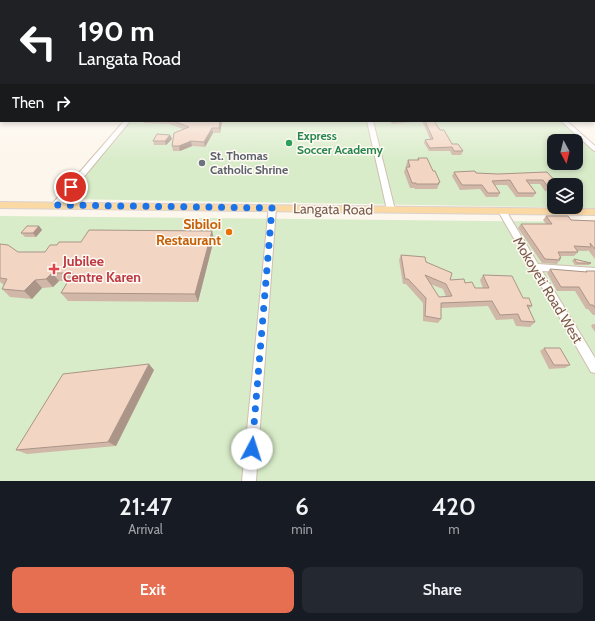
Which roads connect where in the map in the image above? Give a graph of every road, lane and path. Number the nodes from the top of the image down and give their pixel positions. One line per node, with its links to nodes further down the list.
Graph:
1 (126, 122): 6 (street)
2 (370, 122): 8 (street)
3 (565, 122): 4 (street)
4 (595, 149)
5 (0, 205): 6 (main road, Langata Road)
6 (56, 205): 7 (main road, Langata Road)
7 (272, 208): 8 (main road, Langata Road); 14 (street)
8 (391, 210): 9 (main road, Langata Road)
9 (502, 211): 10 (main road, Langata Road); 11 (street, Mokoyeti Road West)
10 (595, 212)
11 (535, 267): 12 (street); 13 (street, Mokoyeti Road West)
12 (595, 271)
13 (595, 368)
14 (249, 481)

